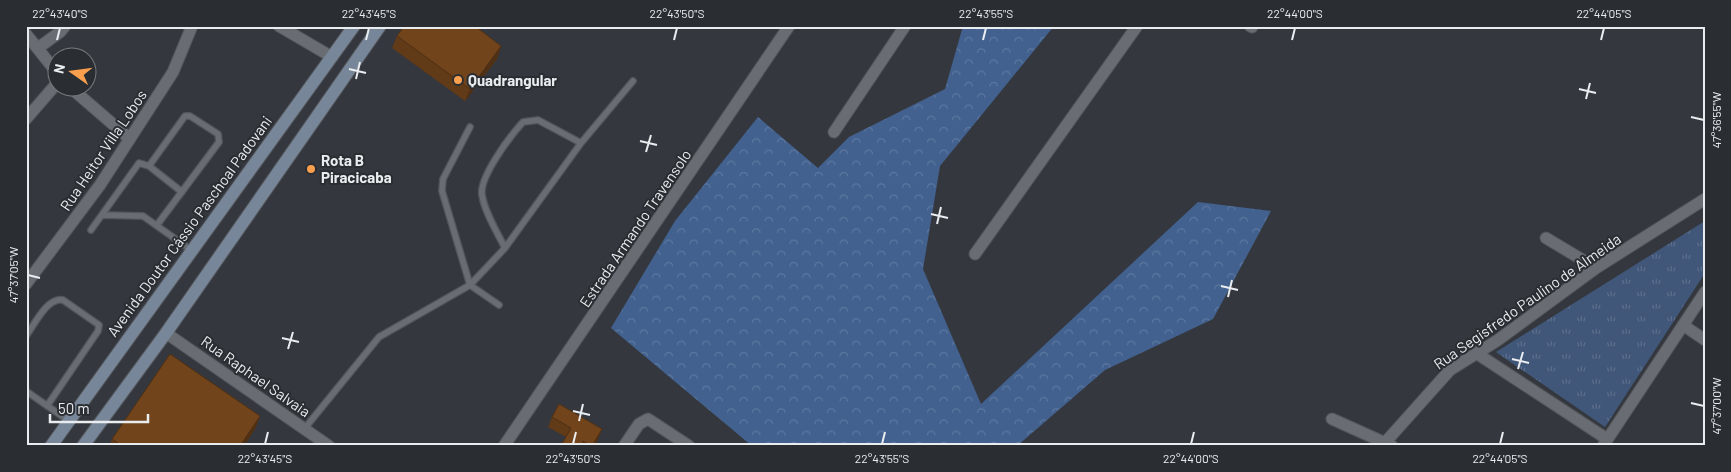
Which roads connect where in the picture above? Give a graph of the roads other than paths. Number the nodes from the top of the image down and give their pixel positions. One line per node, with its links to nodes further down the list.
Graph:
1 (64, 26): 10 (street)
2 (192, 26): 20 (street, Rua Heitor Villa Lobos)
3 (279, 26): 11 (street)
4 (354, 26): 11 (main road, Avenida Doutor Cássio Paschoal Padovani)
5 (380, 26): 16 (main road)
6 (789, 26): 52 (street, Estrada Armando Travensolo)
7 (905, 26): 19 (street)
8 (1137, 26): 31 (street)
9 (26, 34): 10 (street)
10 (38, 48): 12 (street)
11 (332, 57): 16 (main road); 30 (main road, Avenida Doutor Cássio Paschoal Padovani)
12 (48, 61)
13 (633, 81): 21 (lane)
14 (48, 94): 17 (street)
15 (83, 98): 20 (street)
16 (318, 117): 38 (main road)
17 (26, 119)
18 (470, 127): 34 (lane)
19 (834, 132)
20 (130, 139): 33 (street, Rua Heitor Villa Lobos)
21 (581, 144): 29 (lane); 29 (lane)
22 (149, 166): 23 (lane); 23 (lane); 25 (lane)
23 (182, 192): 26 (lane)
24 (1705, 199): 32 (street, Rua Segisfredo Paulino de Almeida)
25 (102, 215): 26 (lane); 27 (lane)
26 (157, 225): 30 (lane)
27 (92, 230)
28 (1546, 238): 32 (street)
29 (504, 248): 34 (lane)
30 (191, 250): 45 (main road, Avenida Doutor Cássio Paschoal Padovani)
31 (975, 254)
32 (1596, 268): 41 (street, Rua Segisfredo Paulino de Almeida)
33 (26, 284)
34 (470, 286): 36 (lane); 46 (lane)
35 (1705, 292): 37 (street)
36 (498, 305)
37 (1683, 326): 40 (street); 47 (street)
38 (166, 332): 46 (street, Rua Raphael Salvaia); 50 (main road)
39 (26, 336): 43 (lane)
40 (1705, 340)
41 (1476, 353): 47 (street); 48 (street, Rua Segisfredo Paulino de Almeida)
42 (26, 391): 43 (lane)
43 (47, 406): 45 (lane)
44 (1332, 419): 48 (street)
45 (69, 421): 49 (main road, Avenida Doutor Cássio Paschoal Padovani)
46 (305, 428): 51 (street, Rua Raphael Salvaia)
47 (1605, 442)
48 (1386, 444)
49 (50, 446)
50 (83, 446)
51 (329, 446)
52 (504, 446)
53 (624, 446): 54 (street)
54 (689, 446)

